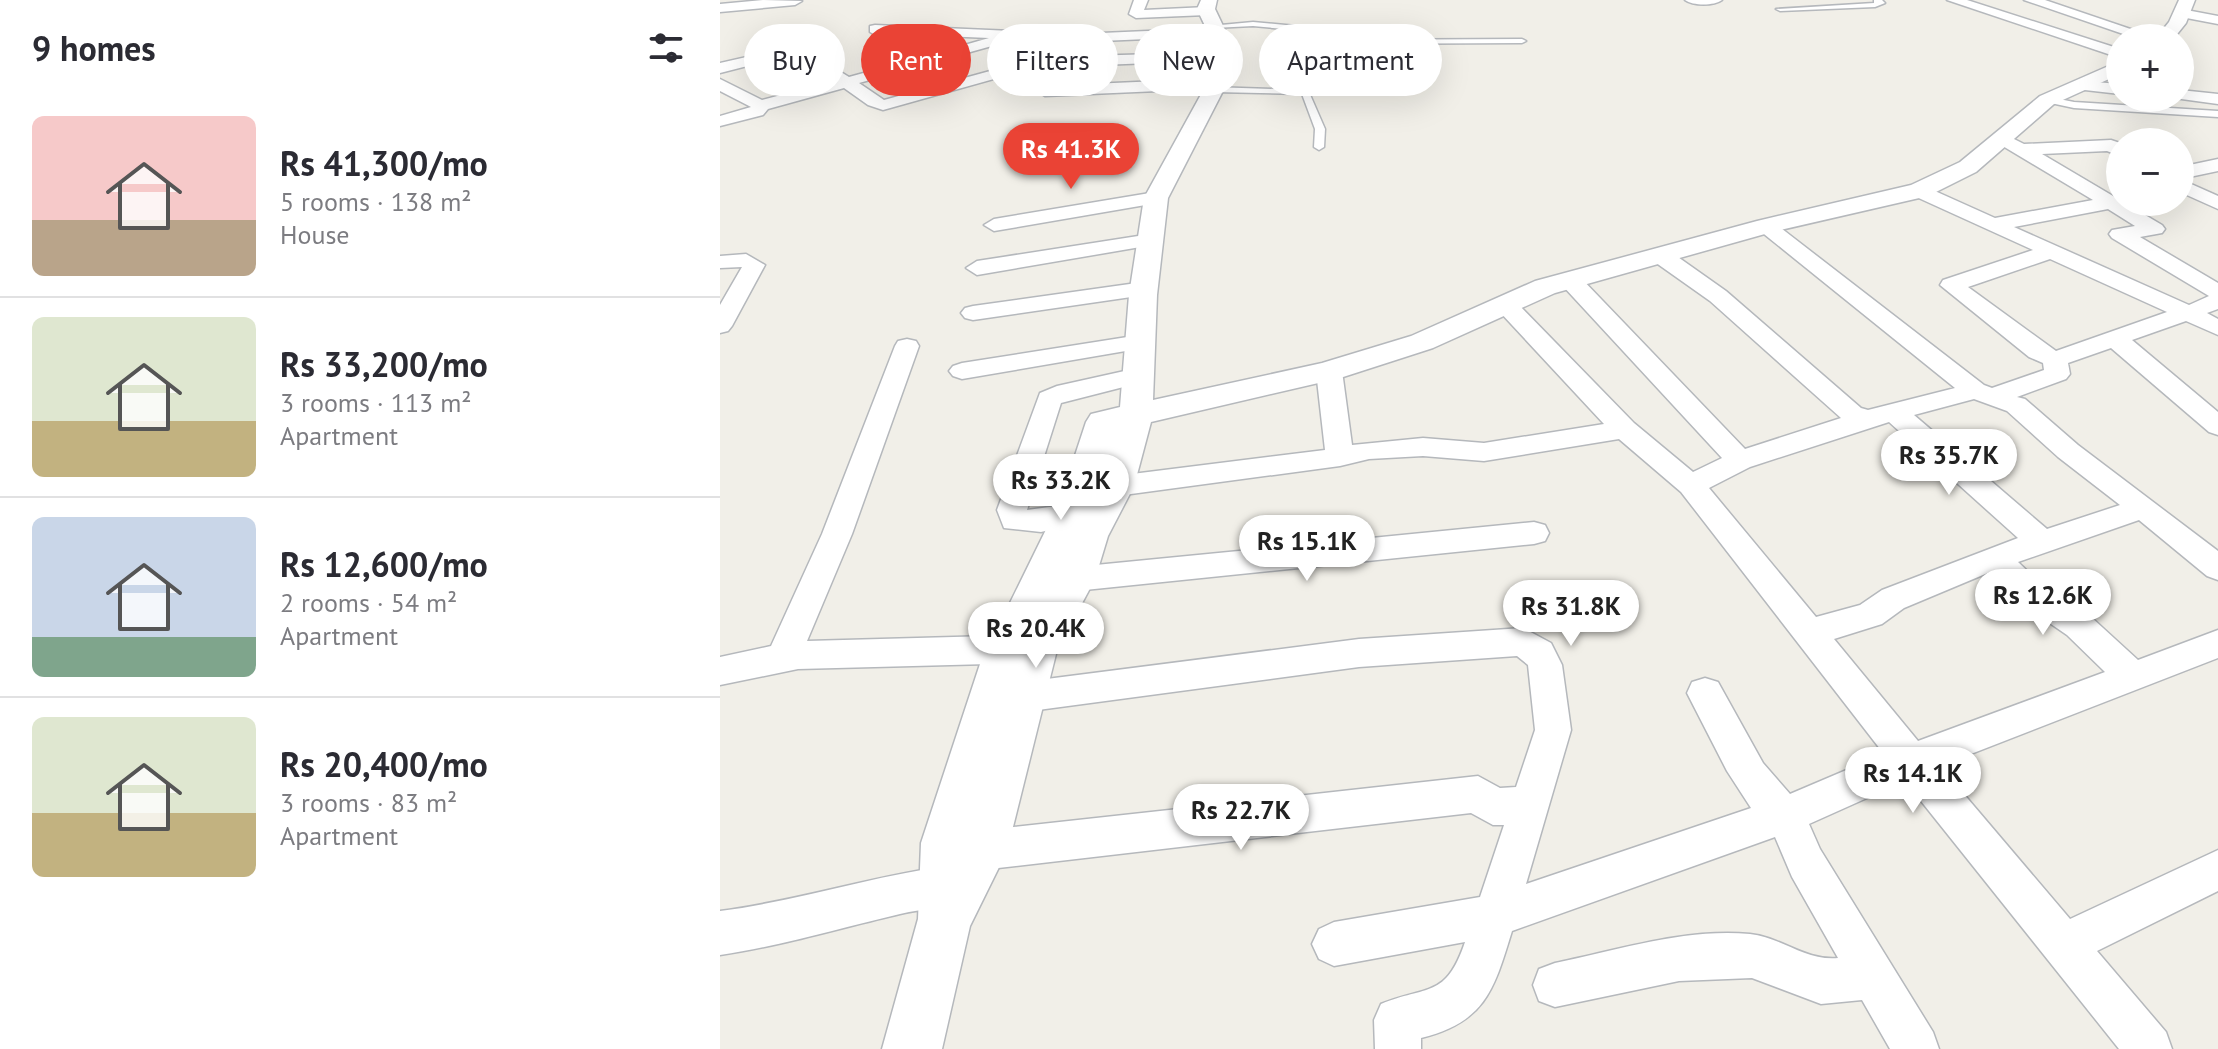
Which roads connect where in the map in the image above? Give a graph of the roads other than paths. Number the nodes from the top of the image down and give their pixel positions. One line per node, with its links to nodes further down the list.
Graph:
1 (1141, 0): 15 (street)
2 (1692, 0): 3 (street)
3 (1715, 0)
4 (1825, 0): 9 (lane)
5 (1878, 0): 9 (lane)
6 (1954, 0): 13 (street)
7 (2028, 0): 13 (street); 17 (street)
8 (795, 1): 11 (street)
9 (1835, 7): 12 (lane)
10 (2184, 7): 14 (street)
11 (720, 8)
12 (1780, 9)
13 (1987, 11): 20 (street)
14 (2218, 20)
15 (1207, 24)
16 (1243, 24): 18 (lane)
17 (2106, 24)
18 (1522, 41)
19 (1134, 43): 24 (street)
20 (2106, 49)
21 (720, 68): 24 (street)
22 (2106, 74): 26 (street)
23 (861, 78): 24 (street)
24 (847, 82): 34 (street)
25 (720, 84): 29 (street)
26 (2082, 86): 27 (street); 33 (street)
27 (2106, 88)
28 (1243, 90): 39 (lane)
29 (728, 94): 34 (street)
30 (1210, 96): 46 (street)
31 (2194, 96): 32 (street)
32 (2218, 99)
33 (2049, 100): 35 (lane); 37 (street)
34 (762, 105): 36 (street)
35 (2218, 114)
36 (720, 121)
37 (2013, 144): 38 (street); 42 (street); 43 (street)
38 (2106, 145)
39 (1319, 147)
40 (2218, 165): 41 (street)
41 (2194, 170)
42 (1919, 191): 50 (street); 51 (street)
43 (2106, 191)
44 (2194, 192): 47 (street)
45 (2106, 195): 50 (street)
46 (1156, 198): 49 (street); 52 (street)
47 (2218, 203)
48 (2141, 216): 59 (street)
49 (994, 225)
50 (1991, 225): 53 (street)
51 (1766, 226): 54 (street); 73 (street)
52 (1151, 240): 56 (street); 58 (street)
53 (2049, 252): 63 (street); 69 (street)
54 (1660, 255): 57 (street); 74 (street)
55 (720, 262): 64 (street)
56 (977, 268)
57 (1570, 280): 61 (street); 79 (street)
58 (1144, 289): 62 (street); 67 (street)
59 (2218, 292)
60 (2218, 301): 63 (street)
61 (1506, 305): 71 (street); 77 (street)
62 (973, 313)
63 (2188, 313): 65 (street); 66 (street)
64 (720, 326)
65 (2218, 328)
66 (2114, 338): 69 (street); 76 (street)
67 (1140, 342): 70 (street); 72 (street)
68 (907, 346): 92 (street)
69 (2055, 359): 73 (street)
70 (962, 371)
71 (1329, 371): 75 (street); 78 (street)
72 (1138, 376): 75 (street); 83 (street)
73 (1985, 394): 74 (street); 82 (street)
74 (1880, 416): 79 (street); 85 (street)
75 (1120, 418): 81 (street); 83 (street)
76 (2218, 426)
77 (1624, 429): 78 (street); 80 (street)
78 (1340, 457): 81 (street)
79 (1740, 460): 80 (street)
80 (1691, 485): 89 (street)
81 (1116, 486): 88 (street)
82 (2143, 508): 85 (street); 87 (street)
83 (1072, 515): 91 (street)
84 (1534, 533): 88 (street)
85 (2042, 542): 86 (street)
86 (1995, 558): 89 (street); 94 (street)
87 (2212, 558)
88 (1075, 579): 91 (street)
89 (1810, 632): 97 (street)
90 (2218, 644): 94 (street)
91 (1022, 649): 92 (street); 96 (street); 101 (street)
92 (783, 658): 93 (street)
93 (720, 671)
94 (2131, 675): 97 (street)
95 (1705, 693): 99 (street)
96 (1023, 697): 98 (street); 101 (street)
97 (1911, 760): 99 (street); 105 (street)
98 (1528, 805): 101 (street); 102 (street)
99 (1786, 815): 102 (street); 106 (street)
100 (2218, 870): 105 (street)
101 (956, 879): 103 (street); 108 (street)
102 (1496, 915): 104 (street); 109 (street)
103 (720, 933)
104 (1334, 944)
105 (2063, 945): 111 (street)
106 (1873, 976): 107 (street); 110 (street)
107 (1555, 985)
108 (912, 1049)
109 (1398, 1049)
110 (1916, 1049)
111 (2149, 1049)

